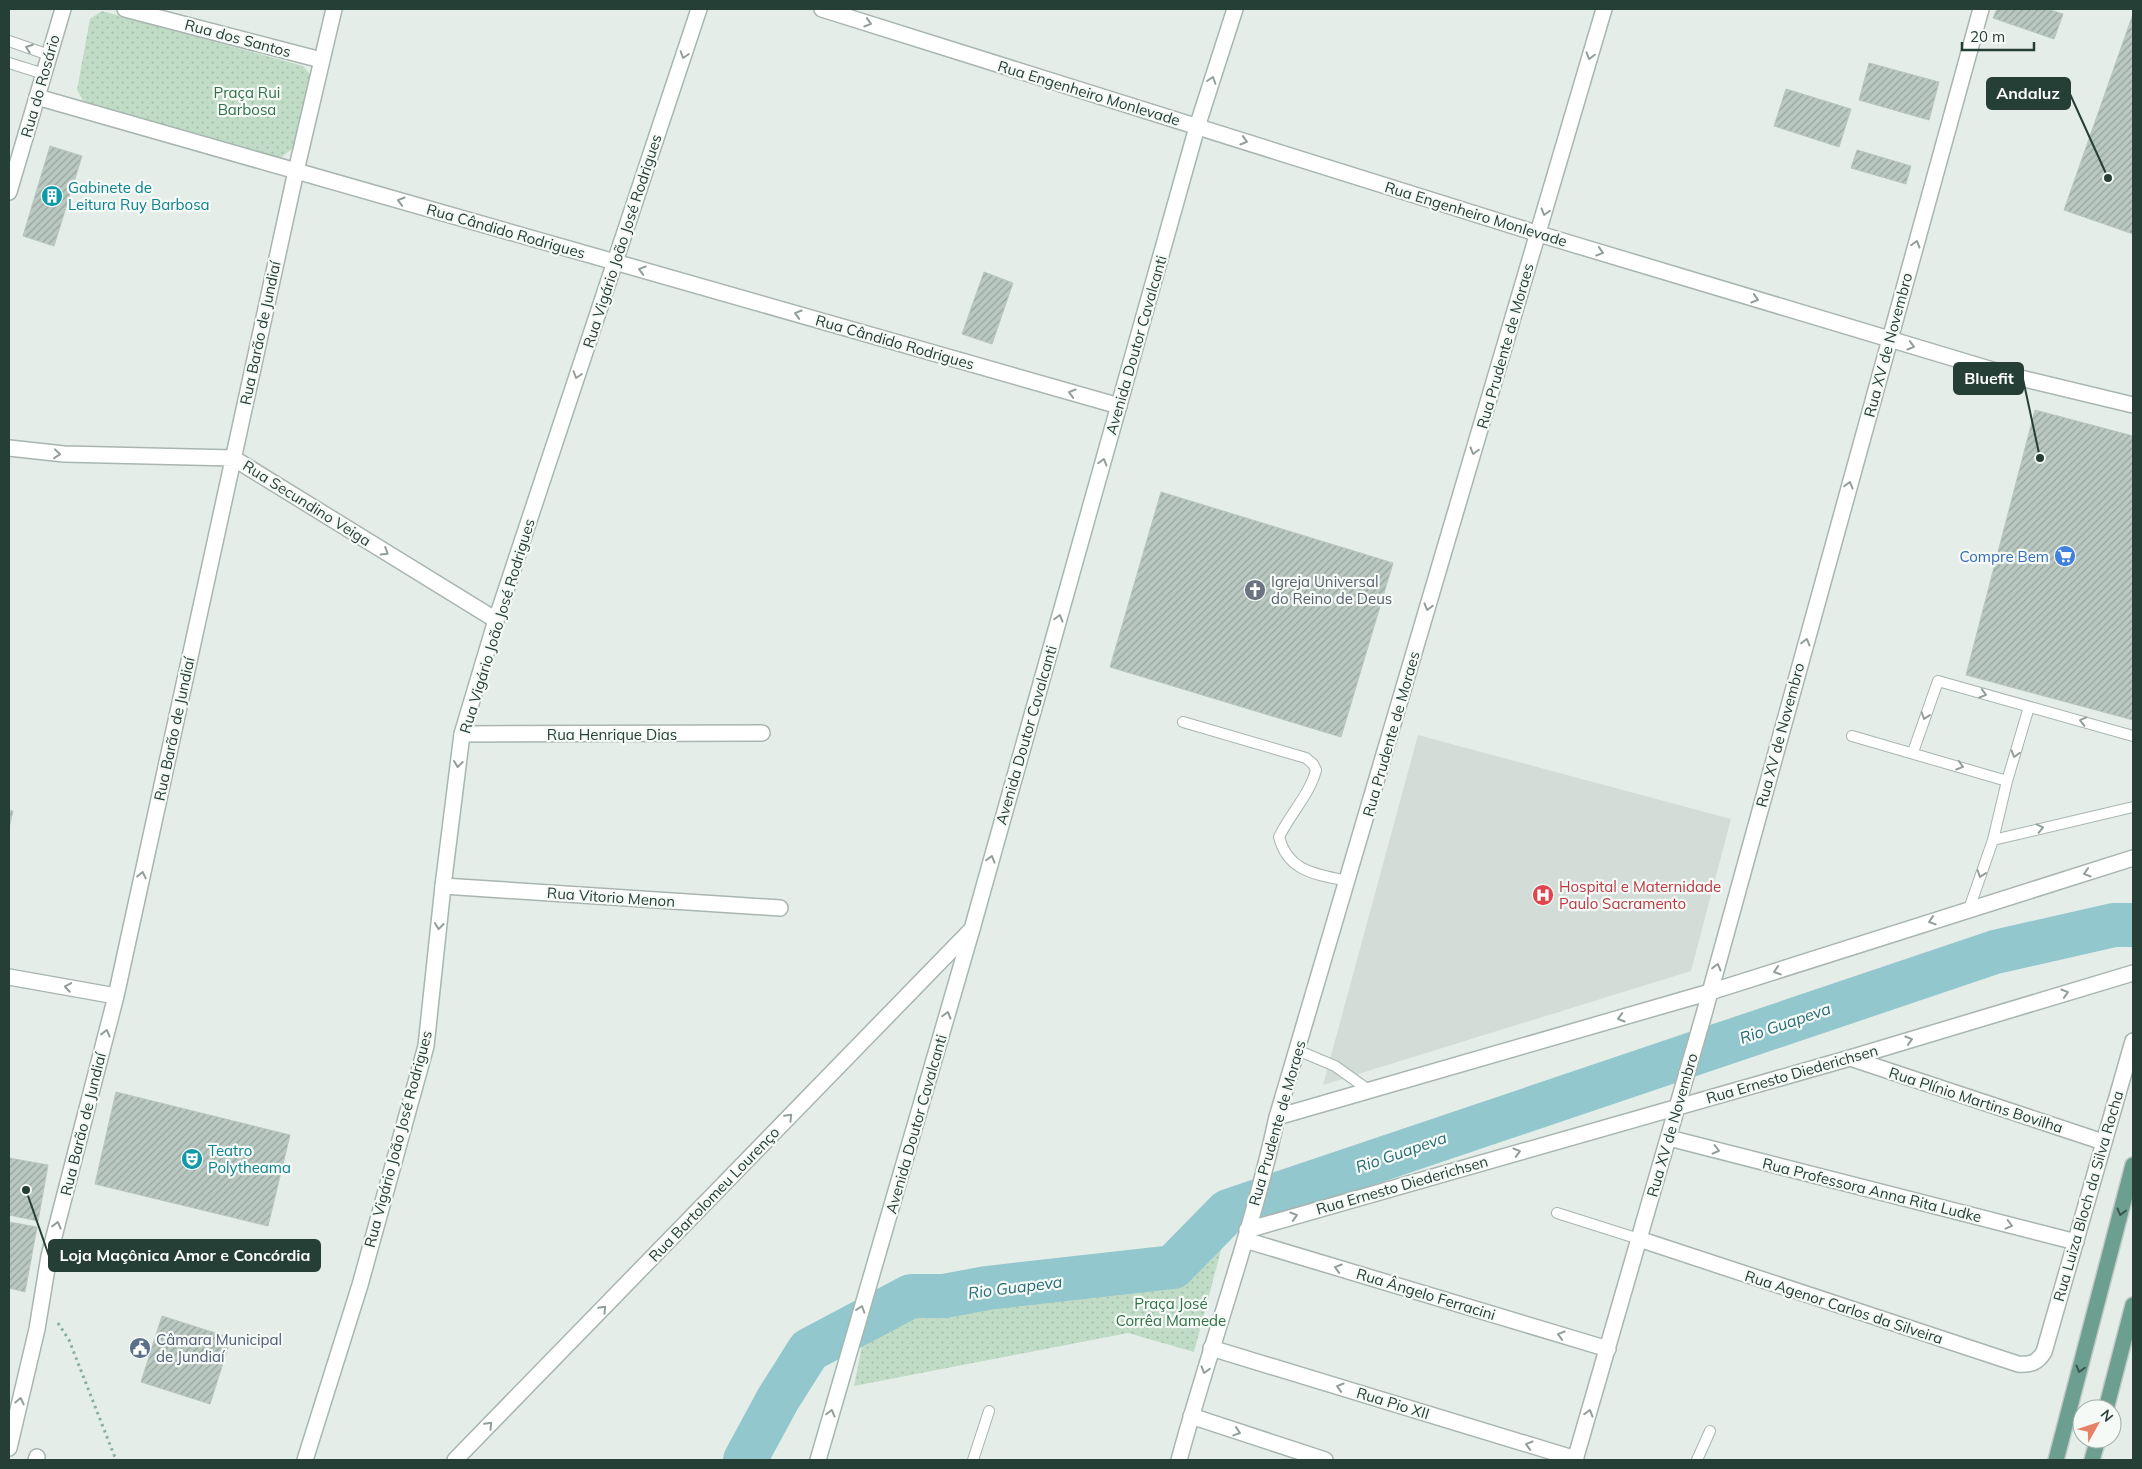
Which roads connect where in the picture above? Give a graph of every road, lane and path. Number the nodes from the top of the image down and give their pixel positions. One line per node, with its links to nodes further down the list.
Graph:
1 (63, 9): 10 (street, Rua do Rosário)
2 (126, 9): 11 (street, Rua dos Santos)
3 (334, 9): 11 (street, Rua Barão de Jundiaí)
4 (699, 9): 19 (street, Rua Vigário João José Rodrigues, one-way to 19)
5 (822, 9): 15 (street, Rua Engenheiro Monlevade, one-way to 15)
6 (1235, 9): 15 (street, Avenida Doutor Cavalcanti, one-way to 6)
7 (1604, 9): 18 (street, Rua Prudente de Moraes, one-way to 18)
8 (1981, 9): 20 (street, Rua XV de Novembro, one-way to 8)
9 (9, 41): 10 (lane, one-way to 9)
10 (49, 56): 13 (street, Rua do Rosário)
11 (321, 60): 16 (street, Rua Barão de Jundiaí)
12 (9, 63): 13 (lane)
13 (44, 74): 14 (street, Rua do Rosário)
14 (37, 97): 16 (street, Rua Cândido Rodrigues); 17 (street, Rua do Rosário)
15 (1197, 127): 18 (street, Rua Engenheiro Monlevade, one-way to 18); 21 (street, Avenida Doutor Cavalcanti)
16 (296, 171): 19 (street, Rua Cândido Rodrigues, one-way to 16); 24 (street, Rua Barão de Jundiaí)
17 (9, 192)
18 (1539, 234): 20 (street, Rua Engenheiro Monlevade, one-way to 20); 37 (street, Rua Prudente de Moraes, one-way to 37)
19 (615, 262): 21 (street, Rua Cândido Rodrigues, one-way to 19); 25 (street, Rua Vigário João José Rodrigues, one-way to 25)
20 (1889, 339): 22 (street, Rua Engenheiro Monlevade, one-way to 22); 44 (street, Rua XV de Novembro, one-way to 20)
21 (1119, 406): 41 (street, Avenida Doutor Cavalcanti, one-way to 21)
22 (2133, 406)
23 (9, 448): 24 (street, Rua Secundino Veiga, one-way to 24)
24 (233, 458): 25 (street, Rua Secundino Veiga, one-way to 25); 45 (street, Rua Barão de Jundiaí, one-way to 24)
25 (496, 620): 29 (street, Rua Vigário João José Rodrigues)
26 (2029, 707): 31 (lane, one-way to 26); 32 (lane); 33 (lane, one-way to 33)
27 (1183, 722): 37 (lane)
28 (762, 733): 29 (street, Rua Henrique Dias)
29 (462, 734): 38 (street, Rua Vigário João José Rodrigues, one-way to 38)
30 (1852, 736): 32 (lane)
31 (2133, 736)
32 (1913, 752): 33 (lane, one-way to 33)
33 (2007, 781): 35 (lane)
34 (2133, 807): 35 (lane, one-way to 34)
35 (1993, 840): 40 (lane, one-way to 40)
36 (2133, 858): 40 (street, one-way to 40)
37 (1347, 882): 47 (street, Rua Prudente de Moraes)
38 (443, 886): 39 (street, Rua Vitorio Menon); 70 (street, Rua Vigário João José Rodrigues, one-way to 70)
39 (780, 908)
40 (1970, 909): 44 (street, one-way to 44)
41 (972, 928): 71 (street, Rua Bartolomeu Lourenço, one-way to 41); 72 (street, Avenida Doutor Cavalcanti, one-way to 41)
42 (2133, 973): 48 (street, Rua Ernesto Diederichsen, one-way to 42)
43 (9, 977): 45 (street, one-way to 43)
44 (1710, 992): 49 (street, one-way to 49); 50 (street, Rua XV de Novembro)
45 (116, 996): 68 (street, Rua Barão de Jundiaí, one-way to 45)
46 (2133, 1041): 53 (street, Rua Luiza Bloch da Silva Rocha)
47 (1297, 1050): 49 (lane); 51 (street, Rua Prudente de Moraes)
48 (1850, 1058): 50 (street, Rua Ernesto Diederichsen); 53 (street, Rua Plínio Martins Bovilha)
49 (1370, 1091): 51 (street)
50 (1678, 1106): 52 (street, Rua XV de Novembro); 56 (street, Rua Ernesto Diederichsen, one-way to 50)
51 (1277, 1117): 56 (street, Rua Prudente de Moraes)
52 (1669, 1138): 57 (street, Rua XV de Novembro); 58 (street, Rua Professora Anna Rita Ludke, one-way to 58)
53 (2103, 1142): 58 (street, Rua Luiza Bloch da Silva Rocha)
54 (2133, 1165): 78 (main road, one-way to 78)
55 (1557, 1213): 57 (lane)
56 (1246, 1235): 61 (street, Rua Prudente de Moraes); 62 (street, Rua Ângelo Ferracini, one-way to 56)
57 (1639, 1240): 62 (street, Rua XV de Novembro); 63 (street, Rua Agenor Carlos da Silveira)
58 (2076, 1242): 63 (street, Rua Luiza Bloch da Silva Rocha)
59 (2133, 1305): 64 (main road)
60 (69, 1340): 69 (path)
61 (1211, 1348): 66 (street, Rua Prudente de Moraes, one-way to 66); 76 (street, Rua Pio XII, one-way to 61)
62 (1608, 1348): 76 (street, Rua XV de Novembro, one-way to 62)
63 (2044, 1352)
64 (2109, 1399)
65 (989, 1411): 73 (lane)
66 (1191, 1416): 74 (street, Rua Prudente de Moraes); 75 (street, one-way to 75)
67 (1710, 1430): 77 (lane)
68 (9, 1448)
69 (116, 1460)
70 (305, 1460)
71 (456, 1460)
72 (818, 1460)
73 (973, 1460)
74 (1179, 1460)
75 (1325, 1460)
76 (1575, 1460)
77 (1697, 1460)
78 (2056, 1460)

